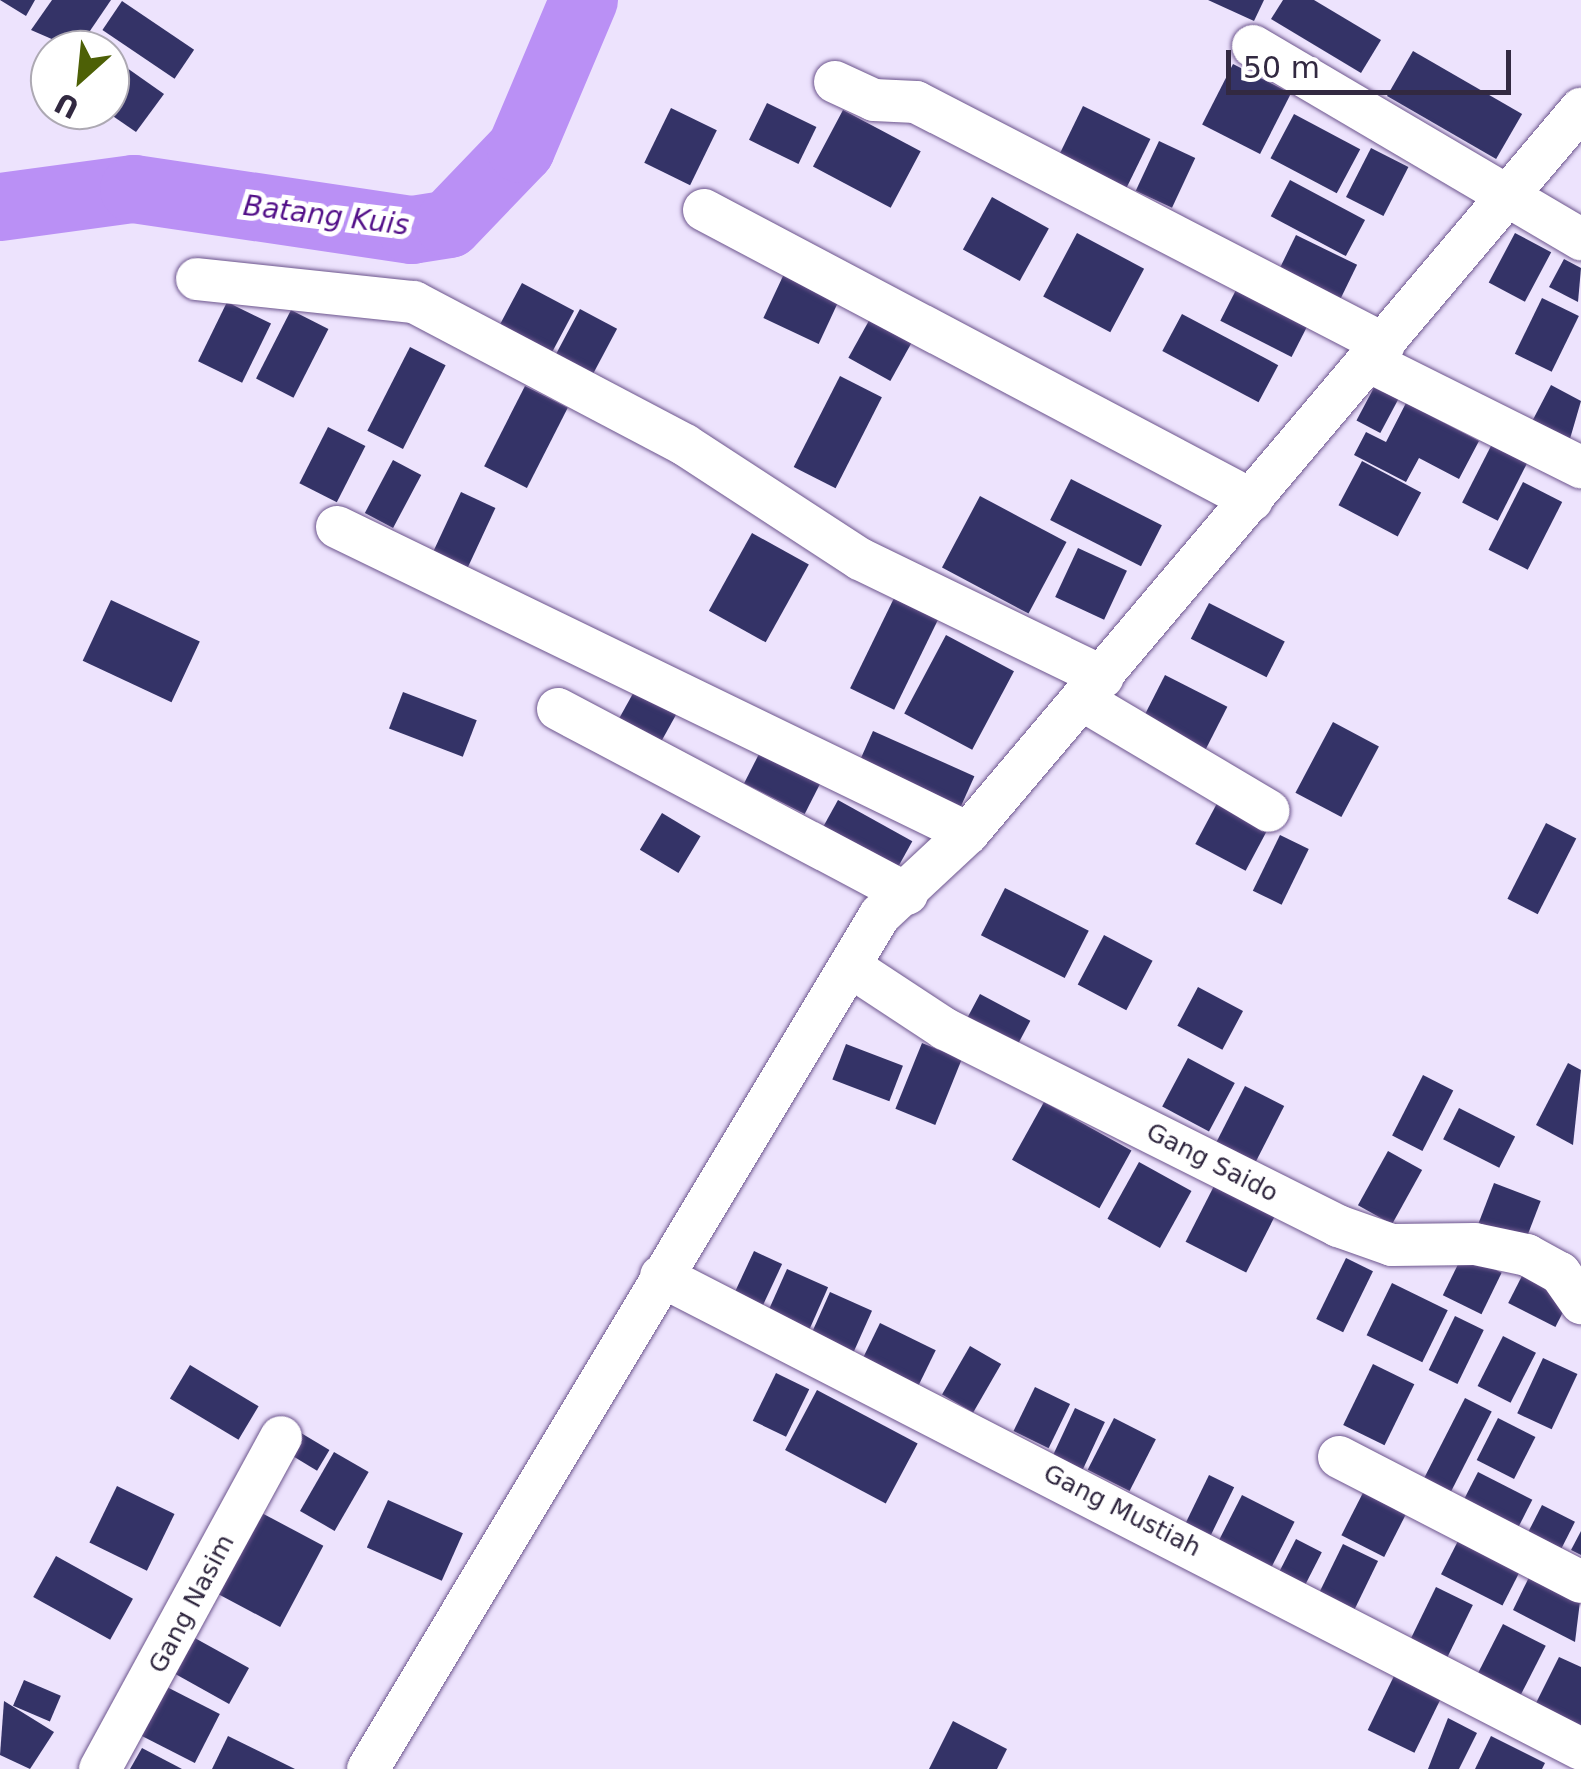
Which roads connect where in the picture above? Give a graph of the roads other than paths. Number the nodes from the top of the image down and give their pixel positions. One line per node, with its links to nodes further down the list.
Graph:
1 (1253, 46): 4 (street)
2 (836, 82): 8 (street)
3 (1581, 110): 4 (street)
4 (1503, 196): 6 (street); 8 (street)
5 (704, 210): 10 (street)
6 (1581, 238)
7 (197, 279): 12 (street)
8 (1377, 353): 9 (street); 10 (street)
9 (1581, 467)
10 (1252, 500): 12 (street)
11 (337, 527): 15 (street)
12 (1092, 689): 14 (street); 15 (street)
13 (558, 710): 16 (street)
14 (1269, 811)
15 (968, 833): 16 (street)
16 (907, 894): 17 (street)
17 (854, 969): 18 (street); 19 (street, Gang Saido)
18 (661, 1276): 23 (street, Gang Mustiah); 25 (street)
19 (1581, 1303)
20 (280, 1437): 24 (street, Gang Nasim)
21 (1338, 1457): 22 (street)
22 (1581, 1582)
23 (1581, 1748)
24 (100, 1769)
25 (368, 1769)

